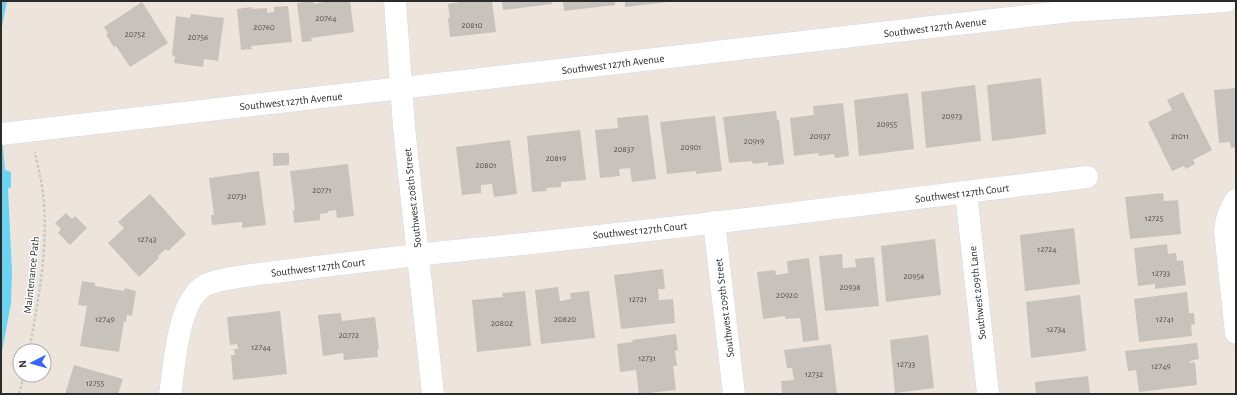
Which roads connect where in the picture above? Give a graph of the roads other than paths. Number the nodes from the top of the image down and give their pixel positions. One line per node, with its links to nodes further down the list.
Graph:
1 (395, 1): 3 (street, Southwest 208th Street)
2 (1226, 1): 3 (street, Southwest 127th Avenue)
3 (402, 89): 4 (street, Southwest 127th Avenue); 9 (street, Southwest 208th Street)
4 (4, 133)
5 (1087, 177): 6 (street, Southwest 127th Court)
6 (966, 192): 8 (street, Southwest 127th Court); 14 (street, Southwest 209th Lane)
7 (1236, 200): 10 (street)
8 (714, 222): 9 (street, Southwest 127th Court); 13 (street, Southwest 209th Street)
9 (419, 255): 11 (street, Southwest 127th Court); 12 (street, Southwest 208th Street)
10 (1236, 333)
11 (170, 394)
12 (433, 394)
13 (734, 394)
14 (988, 394)

